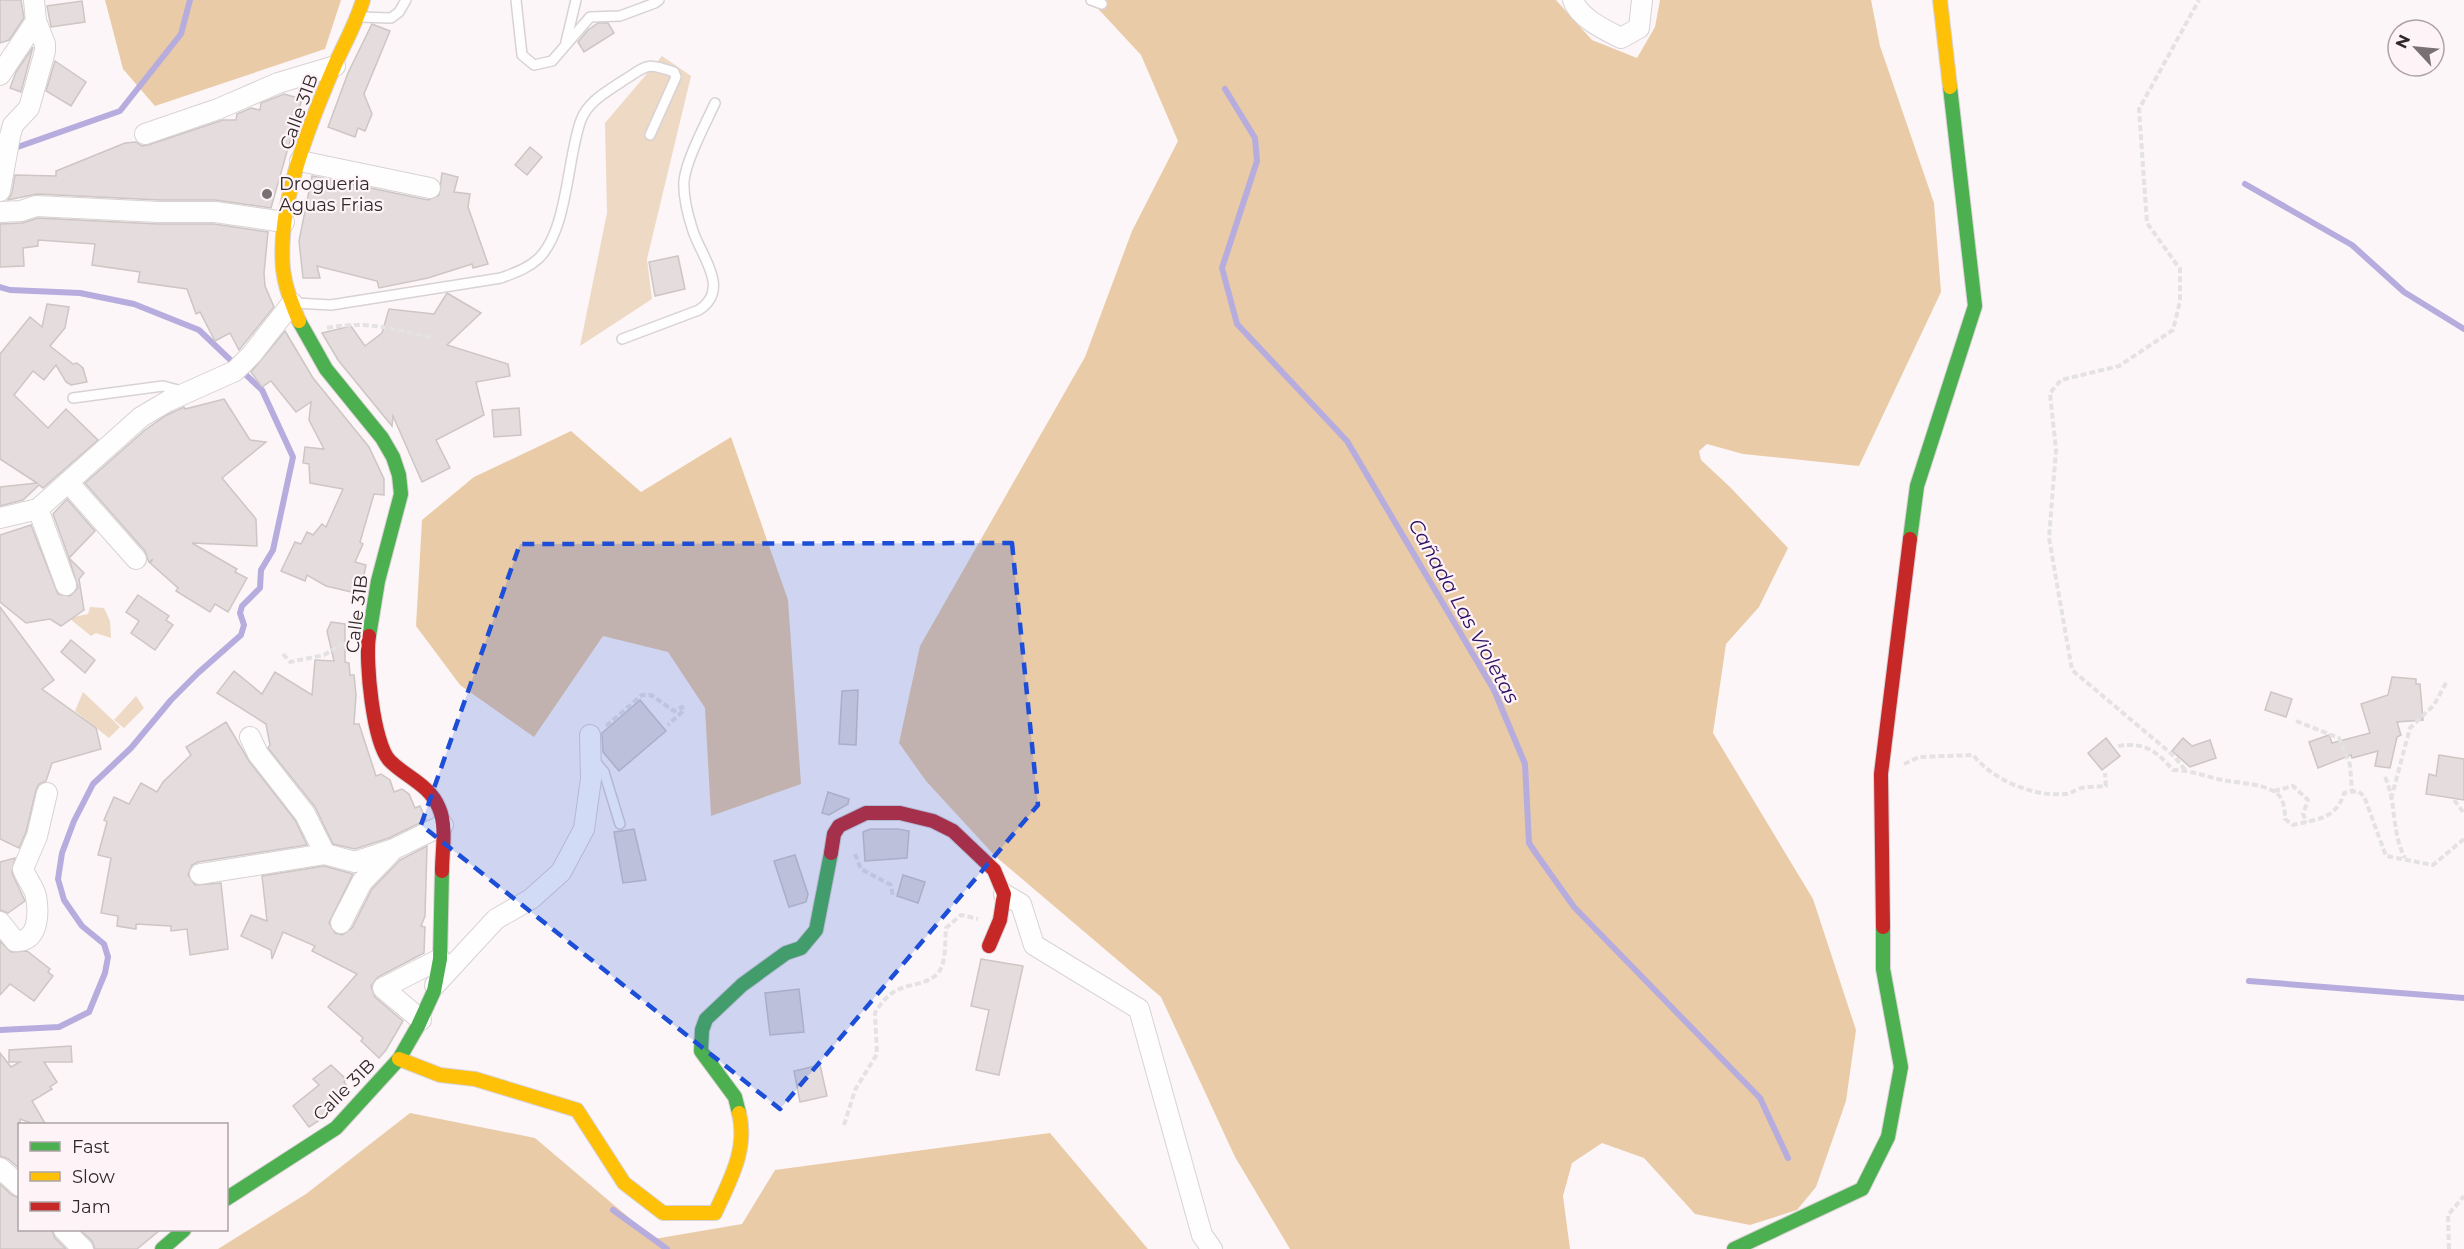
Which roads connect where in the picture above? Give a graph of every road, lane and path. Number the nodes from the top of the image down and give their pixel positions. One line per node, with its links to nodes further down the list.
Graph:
1 (34, 0): 14 (street)
2 (363, 0): 13 (street, Calle 31B)
3 (406, 0): 13 (lane)
4 (516, 0): 15 (lane)
5 (576, 0): 15 (lane)
6 (659, 0): 15 (lane)
7 (1091, 0): 12 (lane)
8 (1573, 0): 9 (street)
9 (1642, 0)
10 (1940, 0): 48 (street)
11 (2199, 0): 46 (path)
12 (1102, 4)
13 (359, 16): 16 (street, Calle 31B)
14 (36, 21): 17 (street); 23 (street)
15 (566, 44)
16 (335, 66): 19 (street); 21 (street, Calle 31B)
17 (0, 75)
18 (715, 103): 29 (lane)
19 (145, 134)
20 (650, 135): 26 (lane)
21 (300, 161): 22 (street); 25 (street, Calle 31B)
22 (430, 188)
23 (0, 191)
24 (0, 212): 25 (street)
25 (284, 222): 26 (street, Calle 31B)
26 (292, 303): 27 (street, Calle 31B); 30 (street)
27 (306, 334): 28 (path); 37 (street, Calle 31B)
28 (432, 339)
29 (622, 339)
30 (188, 393): 31 (lane); 32 (street)
31 (74, 398)
32 (68, 482): 33 (street); 35 (street)
33 (38, 509): 34 (street); 36 (street)
34 (0, 518)
35 (136, 559)
36 (66, 585)
37 (367, 650): 38 (path); 59 (street, Calle 31B)
38 (283, 654)
39 (2447, 681): 53 (path)
40 (2296, 720): 51 (path)
41 (668, 724): 42 (path)
42 (590, 735): 45 (street)
43 (250, 738): 62 (street)
44 (2118, 746): 46 (path)
45 (591, 756): 58 (lane); 72 (street)
46 (2185, 770): 50 (path)
47 (2105, 773): 48 (path)
48 (1881, 774): 85 (street)
49 (2385, 777): 53 (path)
50 (2274, 791): 57 (path); 57 (path)
51 (2352, 792): 57 (path); 63 (path)
52 (47, 793): 68 (street)
53 (2391, 799): 63 (path)
54 (2454, 800): 55 (path)
55 (2464, 813)
56 (847, 822): 65 (street); 66 (path); 74 (street)
57 (2307, 822)
58 (620, 824)
59 (443, 825): 61 (street); 71 (street, Calle 31B)
60 (2464, 839): 63 (path)
61 (394, 849): 62 (street); 69 (street)
62 (325, 854): 64 (street)
63 (2406, 859)
64 (200, 874)
65 (1004, 894): 70 (street); 84 (street)
66 (893, 897)
67 (981, 921): 75 (path)
68 (0, 922)
69 (341, 923)
70 (989, 946)
71 (440, 959): 72 (street, Calle 31B); 73 (street)
72 (435, 985): 73 (street, Calle 31B)
73 (421, 1020): 74 (street, Calle 31B)
74 (399, 1059): 79 (street, Calle 31B)
75 (844, 1125)
76 (0, 1168): 77 (street)
77 (18, 1184)
78 (2464, 1196): 86 (path)
79 (228, 1198)
80 (65, 1231): 82 (street)
81 (183, 1231): 83 (street)
82 (83, 1249)
83 (162, 1249)
84 (1212, 1249)
85 (1734, 1249)
86 (2449, 1249)

